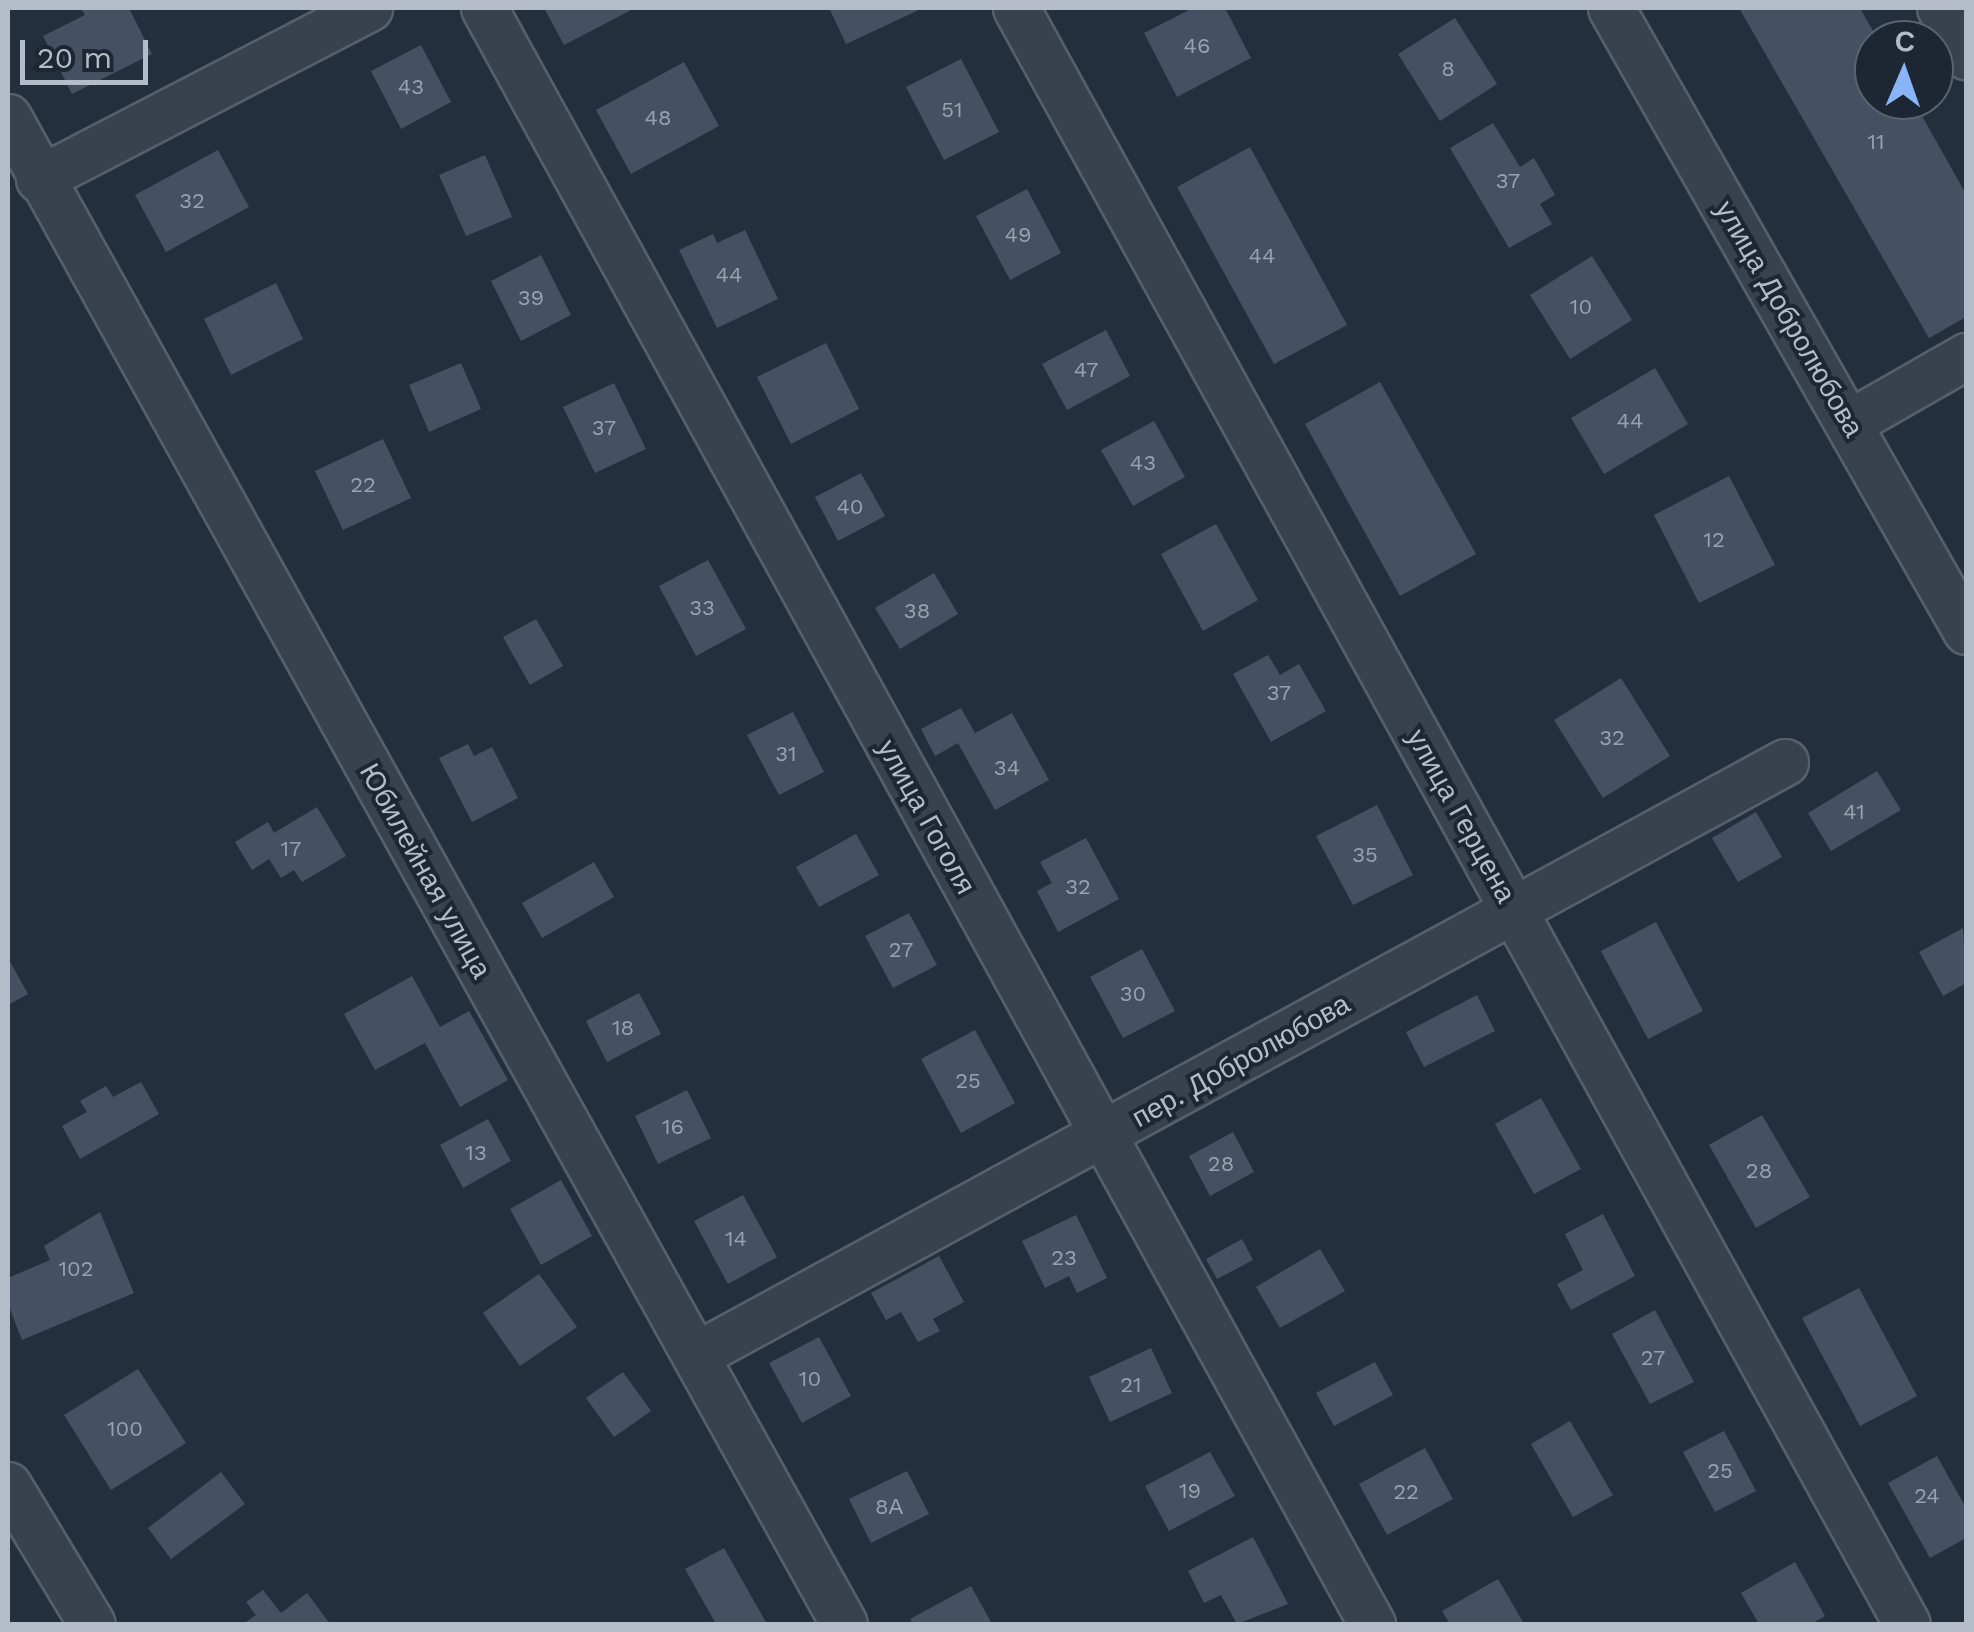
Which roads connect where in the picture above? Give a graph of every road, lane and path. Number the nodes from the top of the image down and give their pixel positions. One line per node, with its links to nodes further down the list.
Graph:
1 (369, 8): 8 (street)
2 (484, 8): 14 (street, улица Гоголя)
3 (1016, 8): 13 (street, улица Герцена)
4 (1611, 8): 10 (street, улица Добролюбова)
5 (1940, 8): 6 (street)
6 (1966, 56)
7 (8, 117): 8 (street, Юбилейная улица)
8 (39, 178): 15 (street, Юбилейная улица)
9 (1966, 356): 10 (street)
10 (1849, 423): 11 (street, улица Добролюбова)
11 (1966, 631)
12 (1785, 762): 13 (street, пер. Добролюбова)
13 (1514, 912): 14 (street, пер. Добролюбова); 20 (street, улица Герцена)
14 (1100, 1138): 15 (street, пер. Добролюбова); 19 (street, улица Гоголя)
15 (696, 1355): 18 (street, Юбилейная улица)
16 (8, 1485): 17 (street)
17 (92, 1624)
18 (844, 1624)
19 (1372, 1624)
20 (1907, 1624)

